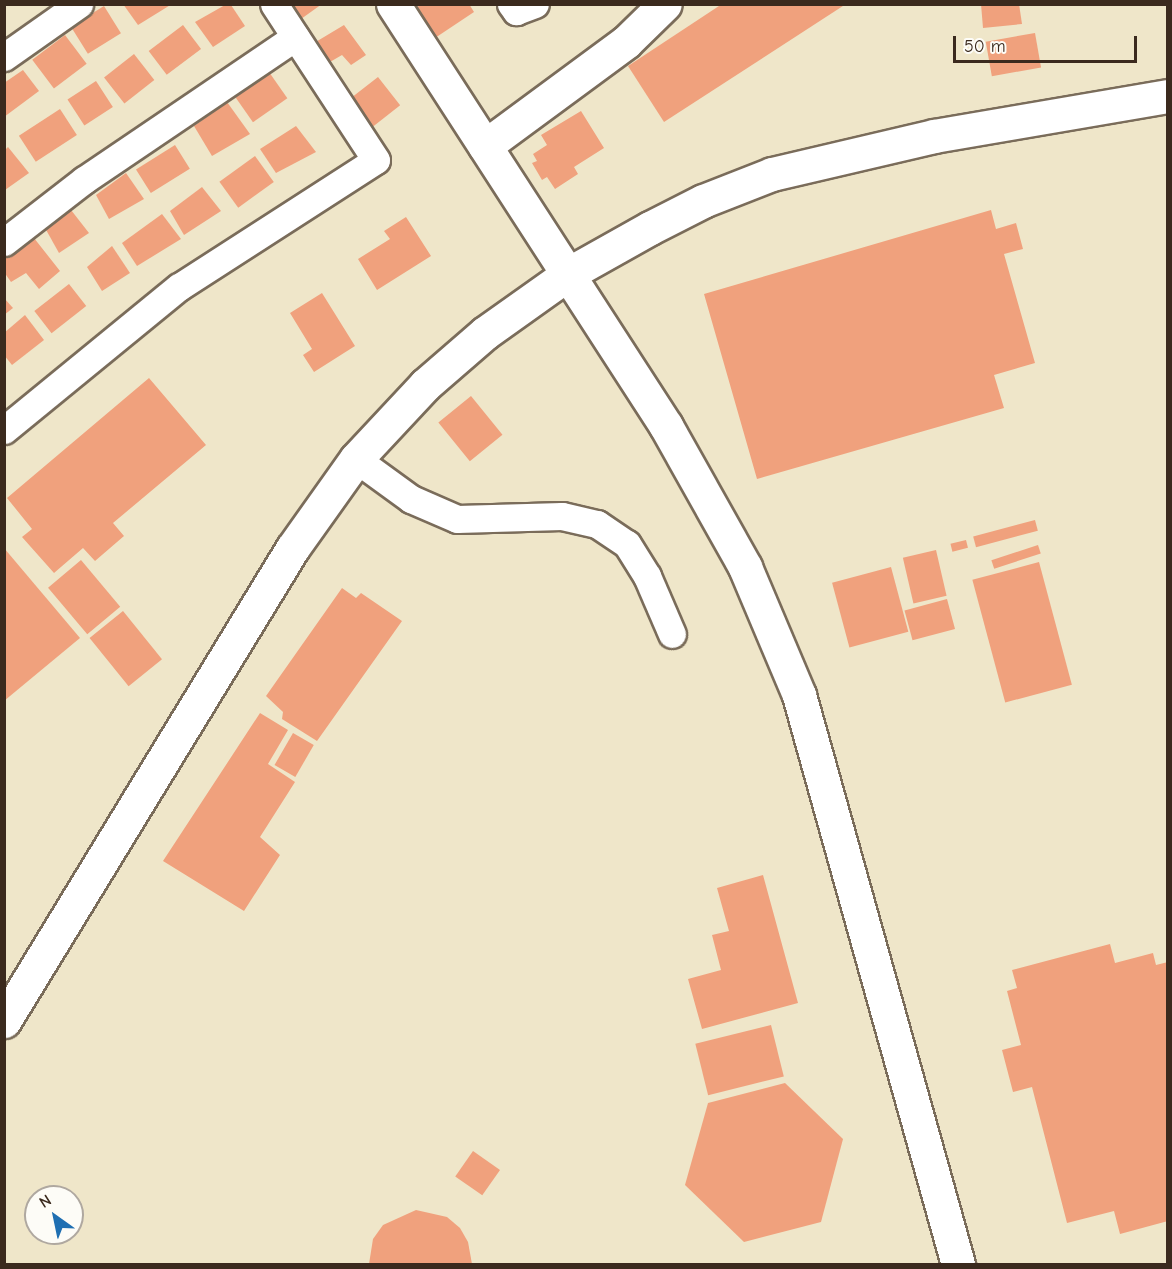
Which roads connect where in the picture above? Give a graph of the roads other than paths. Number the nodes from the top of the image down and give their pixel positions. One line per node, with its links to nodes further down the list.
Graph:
1 (79, 4): 8 (street)
2 (274, 4): 7 (street)
3 (393, 4): 10 (street)
4 (511, 4): 5 (street)
5 (535, 4)
6 (665, 4): 10 (street)
7 (295, 37): 11 (street); 13 (street)
8 (4, 57)
9 (1167, 96): 12 (street)
10 (485, 146): 12 (street)
11 (4, 242)
12 (568, 274): 14 (street); 17 (street)
13 (4, 430)
14 (356, 459): 15 (street); 16 (street)
15 (672, 634)
16 (4, 1021)
17 (958, 1264)

